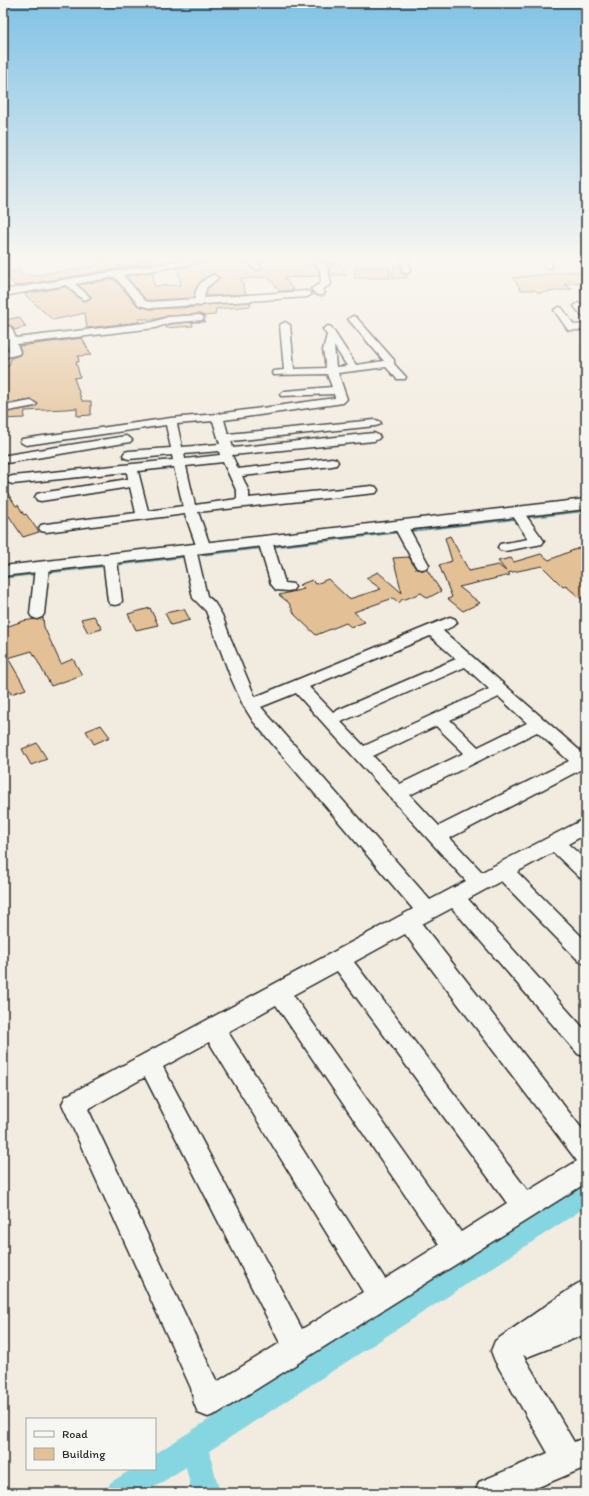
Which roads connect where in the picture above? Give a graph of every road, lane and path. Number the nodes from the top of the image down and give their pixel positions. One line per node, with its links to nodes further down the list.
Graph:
1 (9, 330): 7 (street)
2 (112, 330): 7 (street)
3 (285, 330): 12 (street)
4 (362, 330): 9 (street)
5 (574, 330): 6 (street)
6 (586, 336)
7 (13, 341): 8 (street)
8 (3, 355)
9 (389, 364): 10 (street); 14 (street)
10 (353, 368): 11 (street); 11 (street)
11 (332, 371): 12 (street); 15 (street)
12 (289, 372): 13 (street)
13 (277, 373)
14 (401, 377)
15 (338, 390): 16 (street); 19 (street)
16 (286, 394)
17 (31, 404): 18 (street)
18 (3, 409)
19 (217, 417): 20 (street); 26 (street)
20 (171, 421): 22 (street); 27 (street)
21 (375, 422): 26 (street)
22 (125, 426): 24 (street); 25 (street)
23 (374, 437): 26 (street)
24 (126, 440): 28 (street); 29 (street)
25 (26, 442)
26 (226, 449): 27 (street); 31 (street)
27 (178, 457): 29 (street); 38 (street)
28 (7, 459)
29 (131, 461): 32 (street); 33 (street)
30 (332, 462): 31 (street)
31 (233, 473): 36 (street)
32 (13, 480)
33 (135, 482): 35 (street); 40 (street)
34 (372, 490): 36 (street)
35 (41, 497)
36 (240, 503): 38 (street)
37 (586, 504): 39 (street)
38 (191, 510): 40 (street); 45 (street)
39 (519, 515): 42 (street); 44 (street)
40 (143, 516): 41 (street)
41 (46, 528)
42 (402, 529): 43 (street); 47 (street)
43 (267, 546): 45 (street); 50 (street)
44 (505, 547)
45 (193, 554): 46 (street); 58 (street)
46 (111, 564): 49 (street); 51 (street)
47 (422, 565)
48 (3, 572): 49 (street)
49 (42, 572): 52 (street)
50 (288, 587)
51 (115, 601)
52 (37, 614)
53 (450, 622): 54 (street)
54 (432, 630): 55 (street); 56 (street)
55 (466, 660): 57 (street); 60 (street)
56 (298, 685): 58 (street); 60 (street)
57 (500, 690): 59 (street); 61 (street)
58 (251, 705): 73 (street)
59 (438, 719): 62 (street); 63 (street)
60 (330, 720): 62 (street)
61 (539, 724): 63 (street); 64 (street)
62 (362, 754): 65 (street)
63 (476, 755): 65 (street)
64 (584, 764): 67 (street)
65 (398, 793): 67 (street)
66 (586, 825): 68 (street)
67 (437, 836): 71 (street)
68 (554, 842): 69 (street); 70 (street)
69 (503, 870): 71 (street); 75 (street)
70 (586, 872)
71 (480, 883): 72 (street)
72 (454, 897): 73 (street); 79 (street)
73 (427, 911): 74 (street)
74 (408, 922): 76 (street); 81 (street)
75 (586, 956)
76 (340, 959): 77 (street); 83 (street)
77 (279, 992): 78 (street); 84 (street)
78 (213, 1028): 80 (street); 86 (street)
79 (586, 1047)
80 (149, 1063): 88 (street); 88 (street)
81 (586, 1153)
82 (586, 1169): 83 (street)
83 (524, 1207): 84 (street)
84 (457, 1249): 86 (street)
85 (586, 1293): 89 (street)
86 (381, 1297): 88 (street)
87 (586, 1321): 89 (street)
88 (297, 1348)
89 (505, 1351): 90 (street)
90 (577, 1455): 91 (street)
91 (490, 1493)

